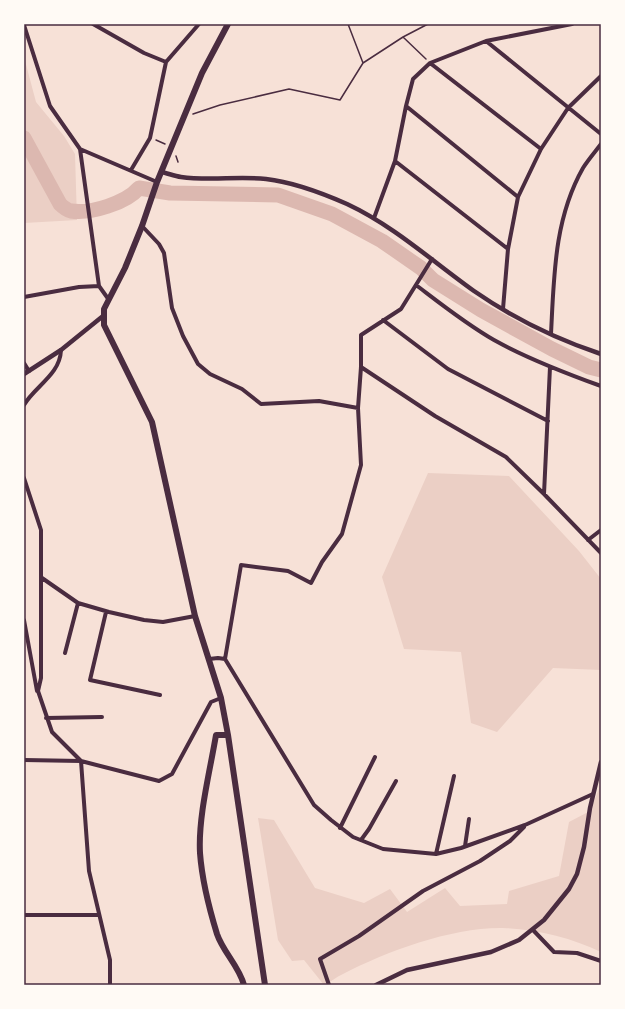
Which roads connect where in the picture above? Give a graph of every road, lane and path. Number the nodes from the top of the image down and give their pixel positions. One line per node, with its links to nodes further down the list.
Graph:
1 (93, 24): 10 (street)
2 (199, 24): 10 (street)
3 (228, 24): 16 (main road)
4 (348, 24): 11 (path)
5 (428, 24): 8 (path)
6 (572, 24): 9 (street)
7 (24, 25): 19 (street)
8 (403, 37): 11 (path); 12 (path)
9 (486, 41): 12 (street); 15 (street)
10 (166, 62): 22 (street)
11 (363, 63): 16 (path)
12 (430, 63): 14 (street); 20 (street)
13 (601, 76): 15 (street)
14 (406, 106): 21 (street); 25 (street)
15 (568, 108): 17 (street); 20 (street)
16 (184, 117): 23 (main road)
17 (601, 134)
18 (601, 144): 37 (street)
19 (80, 149): 22 (street); 31 (street)
20 (541, 149): 25 (street)
21 (395, 162): 26 (street); 28 (street)
22 (131, 170): 24 (street)
23 (161, 172): 24 (main road); 26 (street)
24 (156, 184): 27 (main road)
25 (518, 197): 28 (street)
26 (374, 218): 29 (street)
27 (142, 226): 33 (main road); 47 (street)
28 (508, 249): 34 (street)
29 (431, 261): 30 (street); 34 (street)
30 (416, 285): 36 (street); 42 (street)
31 (99, 286): 32 (street); 33 (street)
32 (24, 297)
33 (109, 300): 35 (main road)
34 (503, 309): 37 (street)
35 (103, 316): 38 (street); 57 (main road)
36 (382, 320): 41 (street); 48 (street)
37 (551, 334): 39 (street)
38 (61, 350): 43 (street); 46 (street)
39 (601, 354)
40 (24, 364): 43 (street)
41 (361, 367): 47 (street); 50 (street)
42 (550, 367): 45 (street); 48 (street)
43 (29, 371): 44 (street)
44 (24, 374)
45 (601, 386)
46 (24, 405)
47 (358, 408): 61 (street)
48 (548, 421): 50 (street)
49 (24, 478): 54 (street)
50 (544, 494): 52 (street)
51 (601, 530): 52 (street)
52 (588, 540): 53 (street)
53 (601, 554)
54 (42, 578): 55 (street); 62 (street)
55 (78, 603): 56 (street); 59 (street)
56 (106, 612): 57 (street); 63 (street)
57 (194, 616): 60 (main road)
58 (24, 620): 62 (street)
59 (65, 653)
60 (209, 658): 61 (street); 64 (main road)
61 (225, 659): 77 (street)
62 (38, 691): 66 (street)
63 (160, 695)
64 (221, 698): 67 (main road); 70 (street)
65 (102, 717): 66 (street)
66 (46, 718): 70 (street)
67 (228, 735): 86 (main road); 87 (main road)
68 (375, 757): 77 (street)
69 (24, 760): 70 (street)
70 (81, 761): 82 (street)
71 (601, 762): 74 (street)
72 (454, 776): 80 (street)
73 (396, 781): 78 (street)
74 (593, 794): 76 (street); 83 (street)
75 (469, 819): 79 (street)
76 (525, 825): 79 (street); 88 (street)
77 (340, 828): 78 (street)
78 (361, 840): 80 (street)
79 (465, 846): 80 (street)
80 (436, 854)
81 (24, 915): 82 (street)
82 (99, 915): 85 (street)
83 (533, 930): 84 (street); 89 (street)
84 (601, 960)
85 (110, 985)
86 (244, 985)
87 (265, 985)
88 (329, 985)
89 (376, 985)

